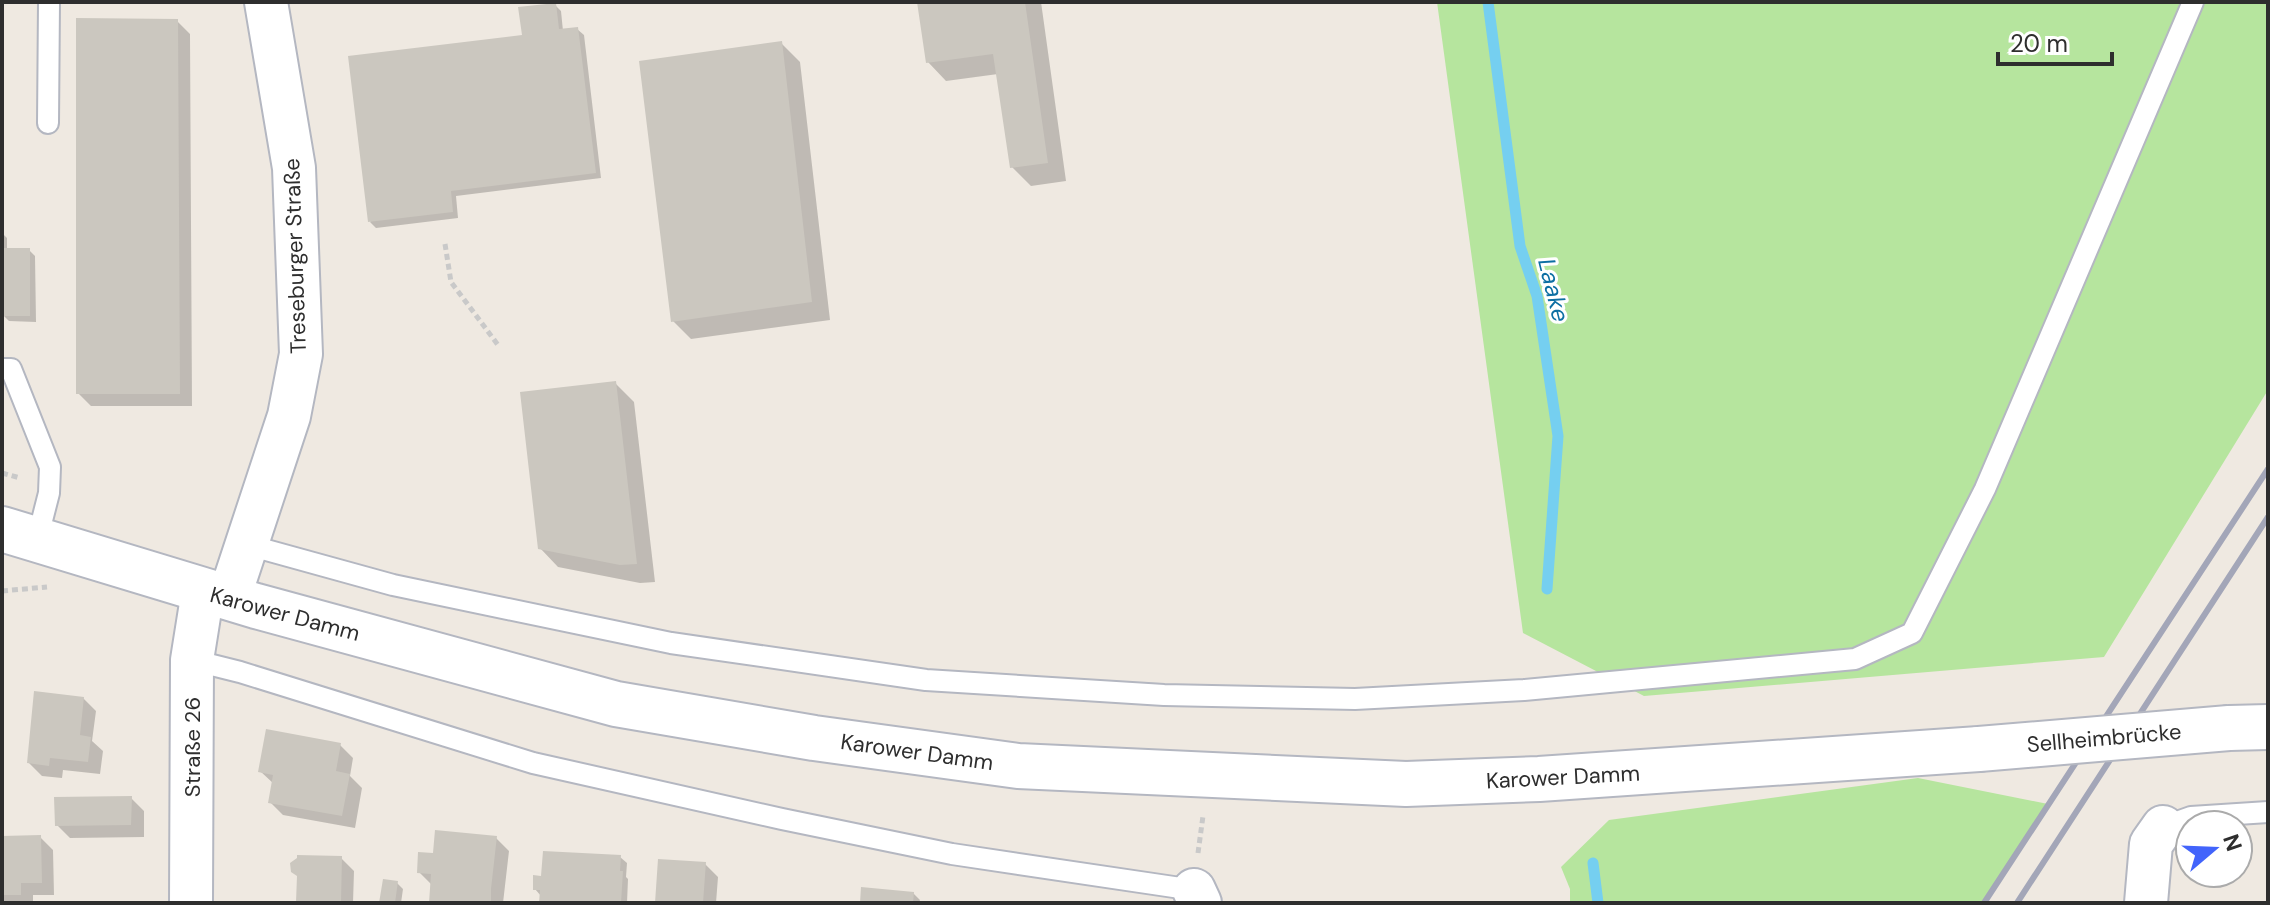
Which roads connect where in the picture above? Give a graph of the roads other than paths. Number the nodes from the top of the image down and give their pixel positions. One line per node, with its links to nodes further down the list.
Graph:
1 (49, 2): 4 (lane)
2 (266, 2): 7 (street, Treseburger Straße)
3 (2193, 2): 7 (lane)
4 (48, 123)
5 (2, 369): 6 (lane)
6 (20, 534): 8 (main road, Karower Damm)
7 (248, 545): 8 (street, Treseburger Straße)
8 (216, 594): 9 (street, Straße 26); 11 (main road, Karower Damm)
9 (192, 660): 14 (lane); 15 (street, Straße 26)
10 (2248, 728): 11 (main road, Sellheimbrücke, bridge)
11 (1857, 757)
12 (2268, 812): 13 (lane)
13 (2163, 827): 16 (street)
14 (1197, 896)
15 (191, 903)
16 (2146, 903)

